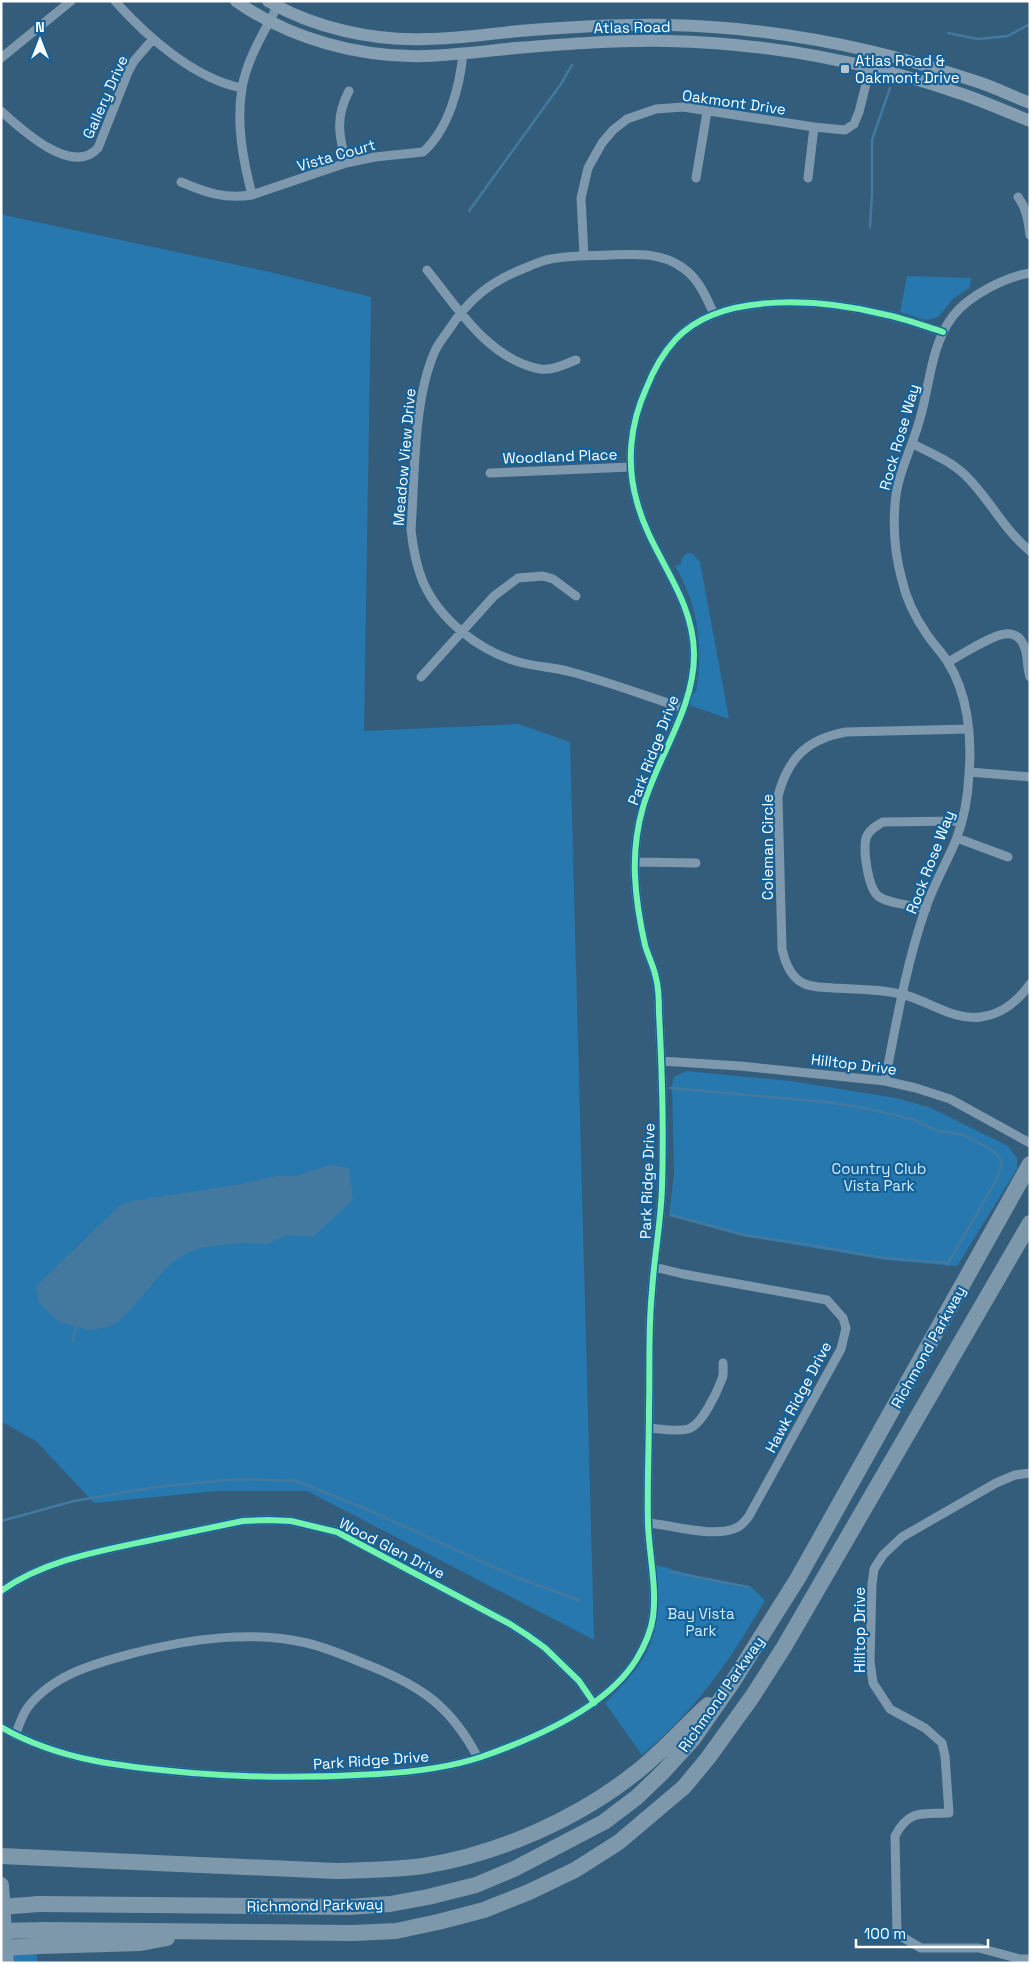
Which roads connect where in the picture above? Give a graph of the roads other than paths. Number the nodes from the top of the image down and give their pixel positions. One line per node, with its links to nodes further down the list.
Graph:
1 (70, 1): 9 (street)
2 (115, 1): 6 (street)
3 (236, 1): 5 (street, Atlas Road)
4 (272, 4): 5 (street); 8 (street, Atlas Road)
5 (269, 22): 7 (street, Atlas Road); 11 (street)
6 (153, 39): 11 (street); 14 (street, Gallery Drive)
7 (464, 53): 10 (street, Atlas Road); 18 (street, Vista Court)
8 (878, 53): 10 (street, Oakmont Drive); 13 (street, Atlas Road)
9 (1, 58)
10 (870, 68): 16 (street, Atlas Road); 17 (street, Oakmont Drive)
11 (242, 88): 22 (street)
12 (349, 91): 18 (street)
13 (1030, 103)
14 (1, 111)
15 (707, 112): 17 (street, Oakmont Drive); 19 (street); 25 (street, Oakmont Drive)
16 (1030, 121)
17 (814, 127): 20 (street)
18 (346, 163): 22 (street, Vista Court)
19 (696, 178)
20 (808, 178)
21 (181, 182): 22 (street, Vista Court)
22 (252, 195)
23 (1018, 197): 24 (street)
24 (1030, 235)
25 (584, 256): 28 (street, Meadow View Drive); 29 (street, Meadow View Drive)
26 (427, 270): 28 (street)
27 (1030, 273): 30 (street, Rock Rose Way)
28 (460, 312): 31 (street); 37 (street, Meadow View Drive)
29 (714, 314): 30 (street, Park Ridge Drive); 33 (street, Park Ridge Drive)
30 (943, 332): 32 (street, Rock Rose Way)
31 (576, 360)
32 (913, 444): 35 (street); 38 (street, Rock Rose Way)
33 (631, 467): 34 (street, Woodland Place); 41 (street, Park Ridge Drive)
34 (490, 472)
35 (1030, 551)
36 (576, 596): 37 (street)
37 (462, 632): 39 (street); 41 (street, Meadow View Drive)
38 (948, 662): 40 (street); 42 (street, Rock Rose Way)
39 (421, 677)
40 (1030, 677)
41 (683, 708): 48 (street, Park Ridge Drive)
42 (969, 729): 43 (street, Rock Rose Way); 52 (street, Coleman Circle)
43 (970, 772): 44 (street); 45 (street, Rock Rose Way)
44 (1030, 777)
45 (961, 821): 46 (street, Rock Rose Way); 50 (street)
46 (957, 838): 47 (street); 50 (street, Rock Rose Way)
47 (1008, 857)
48 (635, 862): 49 (street); 53 (street, Park Ridge Drive)
49 (696, 863)
50 (926, 908): 52 (street, Rock Rose Way)
51 (1030, 984): 52 (street, Coleman Circle)
52 (902, 994): 54 (street, Rock Rose Way)
53 (661, 1061): 54 (street, Hilltop Drive); 58 (street, Park Ridge Drive)
54 (885, 1081): 55 (street, Hilltop Drive)
55 (1030, 1143)
56 (1030, 1164): 64 (highway, Richmond Parkway)
57 (1030, 1223): 73 (highway, Richmond Parkway)
58 (654, 1267): 60 (street, Park Ridge Drive); 62 (street, Hawk Ridge Drive)
59 (723, 1363): 60 (street)
60 (649, 1428): 62 (street, Park Ridge Drive)
61 (1030, 1473): 75 (street, Hilltop Drive)
62 (648, 1523): 65 (street, Park Ridge Drive)
63 (1, 1591): 65 (street, Wood Glen Drive)
64 (732, 1683): 69 (highway); 71 (highway, Richmond Parkway, bridge)
65 (594, 1703): 68 (street, Park Ridge Drive)
66 (1, 1727): 67 (street, Park Ridge Drive)
67 (15, 1735): 68 (street, Park Ridge Drive); 68 (street)
68 (478, 1758)
69 (1, 1856)
70 (1, 1884): 76 (highway)
71 (1, 1906)
72 (1, 1931): 73 (highway, Richmond Parkway, bridge)
73 (209, 1931): 74 (highway, bridge)
74 (1, 1948)
75 (1030, 1959)
76 (6, 1963)

